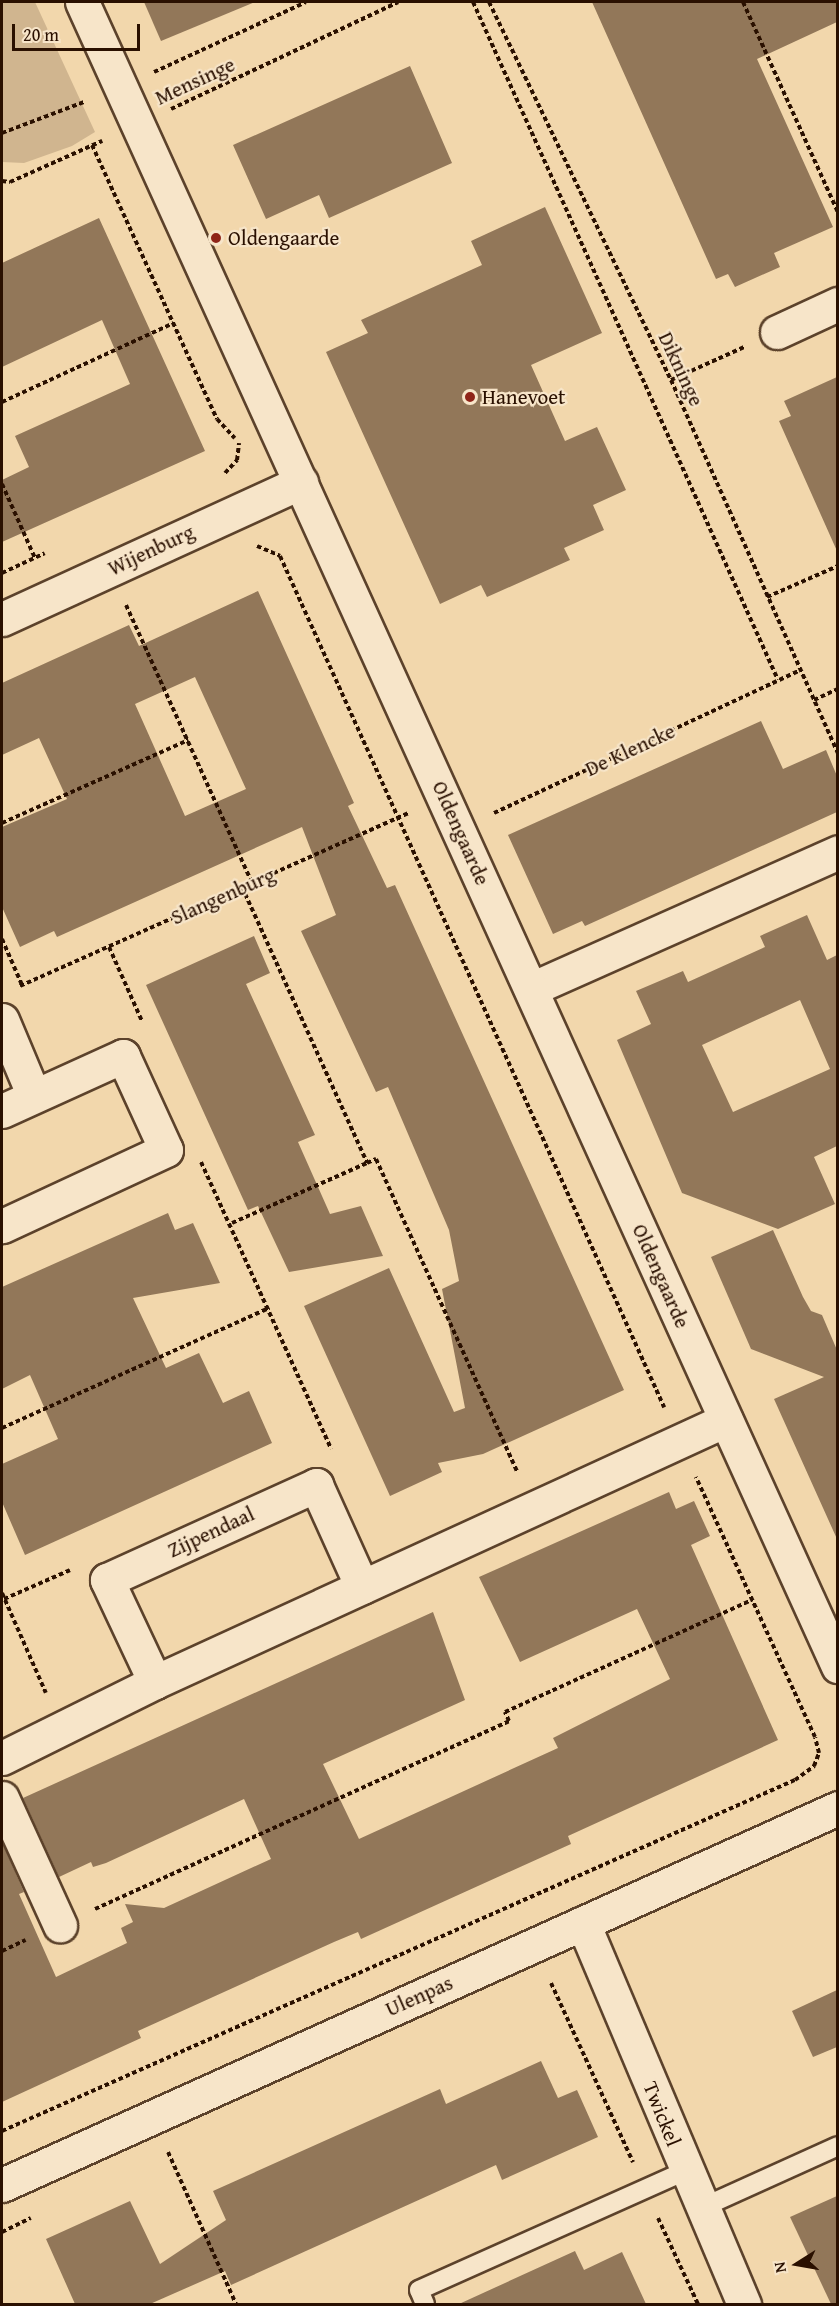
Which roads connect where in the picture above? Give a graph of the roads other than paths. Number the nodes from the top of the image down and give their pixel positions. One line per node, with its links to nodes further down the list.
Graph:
1 (82, 2): 4 (street, Oldengaarde)
2 (837, 304): 3 (street)
3 (777, 332)
4 (301, 482): 5 (street, Wijenburg); 7 (street, Oldengaarde)
5 (2, 619)
6 (837, 852): 7 (street)
7 (531, 989): 12 (street, Oldengaarde)
8 (2, 1020): 9 (street)
9 (34, 1096): 10 (street); 11 (street)
10 (2, 1112)
11 (2, 1226)
12 (726, 1420): 13 (street); 14 (street, Oldengaarde)
13 (363, 1587): 15 (street); 15 (street, Zijpendaal)
14 (837, 1666)
15 (155, 1682): 16 (street)
16 (2, 1758)
17 (2, 1798): 20 (street)
18 (837, 1808): 19 (street, Ulenpas)
19 (582, 1923): 22 (street, Twickel); 23 (street, Ulenpas)
20 (60, 1925)
21 (837, 2146): 24 (lane)
22 (685, 2171): 24 (street, Twickel); 25 (lane)
23 (2, 2185)
24 (702, 2208): 26 (street, Twickel)
25 (425, 2304)
26 (744, 2304)

